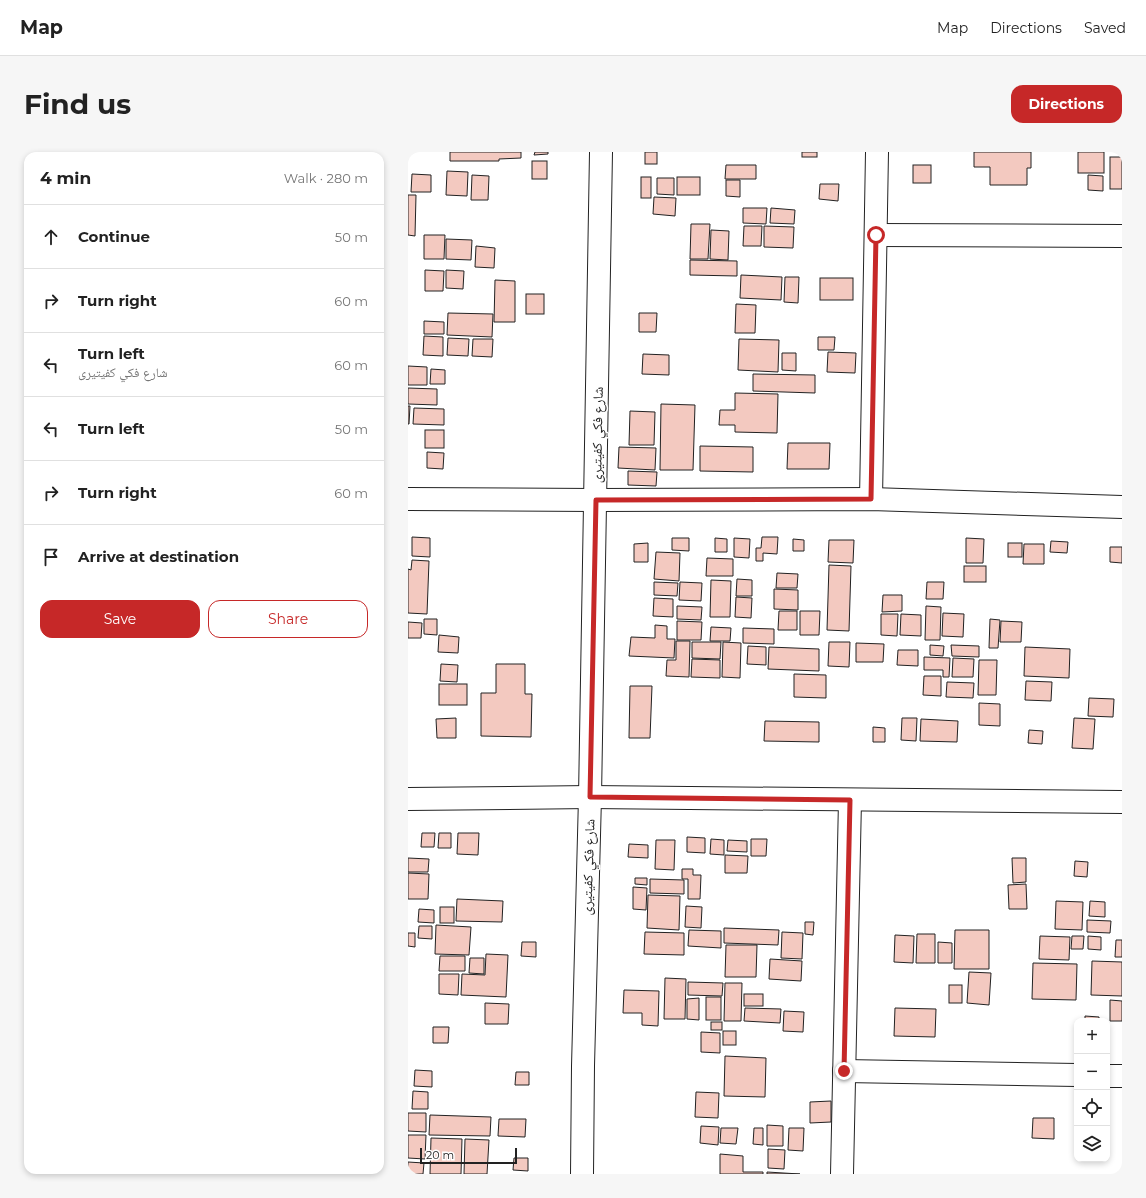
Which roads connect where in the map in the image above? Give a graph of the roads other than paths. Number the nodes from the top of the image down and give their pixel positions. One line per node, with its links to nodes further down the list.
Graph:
1 (601, 152): 7 (street, شارع فكي كفيتيرى)
2 (877, 152): 3 (street)
3 (876, 235): 4 (street); 6 (street)
4 (1122, 236)
5 (408, 499): 7 (street)
6 (871, 499): 7 (street); 8 (street)
7 (596, 500): 9 (street, شارع فكي كفيتيرى)
8 (1122, 507)
9 (590, 797): 10 (street); 11 (street); 17 (street, شارع فكي كفيتيرى)
10 (408, 799)
11 (850, 800): 12 (street); 13 (street)
12 (1122, 802)
13 (844, 1071): 14 (street); 18 (street)
14 (1074, 1075)
15 (1110, 1076): 16 (street)
16 (1122, 1076)
17 (582, 1174)
18 (842, 1174)

